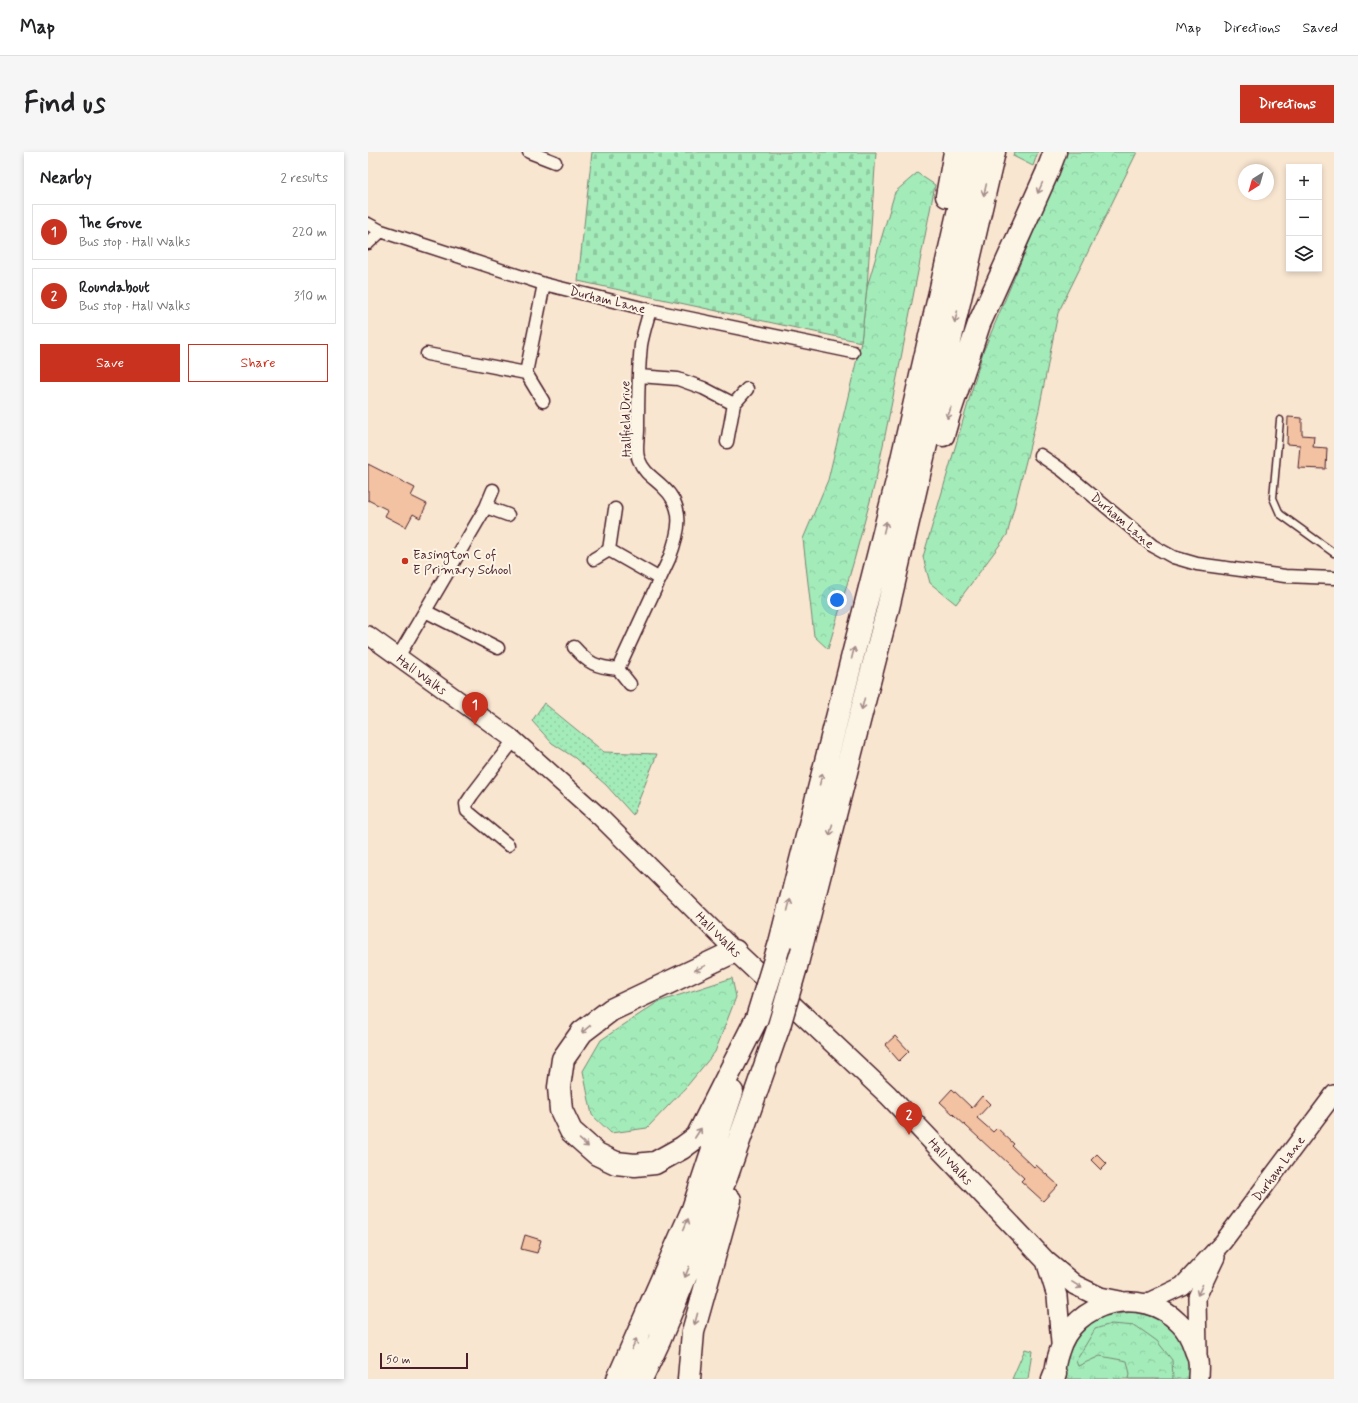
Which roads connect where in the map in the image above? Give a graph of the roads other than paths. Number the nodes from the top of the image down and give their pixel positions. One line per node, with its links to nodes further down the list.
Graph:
1 (955, 152): 22 (highway)
2 (972, 152): 22 (highway)
3 (994, 152): 33 (highway, one-way to 33)
4 (1055, 152): 33 (highway, one-way to 33)
5 (534, 153): 6 (street)
6 (555, 162)
7 (368, 224): 8 (street, Durham Lane)
8 (381, 231): 9 (street); 10 (street, Durham Lane)
9 (368, 243)
10 (544, 284): 11 (street, Durham Lane); 14 (street)
11 (650, 310): 12 (street, Durham Lane); 15 (street, Hallfield Drive)
12 (853, 352)
13 (427, 354): 14 (street)
14 (526, 373): 17 (street)
15 (639, 376): 18 (street); 31 (street, Hallfield Drive)
16 (747, 389): 18 (street)
17 (543, 401)
18 (734, 404): 20 (street)
19 (1280, 420): 28 (lane)
20 (727, 442)
21 (1040, 454): 30 (street, Durham Lane)
22 (896, 480): 43 (highway, one-way to 22, bridge)
23 (493, 490): 24 (street)
24 (486, 507): 26 (street); 32 (street)
25 (615, 509): 27 (street)
26 (508, 515)
27 (609, 550): 29 (street); 31 (street)
28 (1334, 553)
29 (594, 559)
30 (1334, 578)
31 (660, 579): 38 (street, Hallfield Drive)
32 (425, 611): 36 (street); 37 (street)
33 (887, 612): 44 (highway, one-way to 44, bridge)
34 (368, 635): 37 (main road, Hall Walks)
35 (574, 647): 38 (street)
36 (498, 648)
37 (398, 657): 40 (main road, Hall Walks)
38 (618, 669): 39 (street)
39 (630, 684)
40 (514, 740): 41 (street); 42 (main road, Hall Walks)
41 (508, 845)
42 (735, 951): 43 (highway, one-way to 43); 47 (main road, Hall Walks)
43 (757, 1018): 53 (highway, one-way to 43)
44 (779, 1026): 54 (highway, one-way to 54); 55 (highway, one-way to 55)
45 (1334, 1094): 46 (main road, Durham Lane)
46 (1223, 1242): 49 (main road, Durham Lane); 51 (main road, Durham Lane, one-way to 51)
47 (1046, 1261): 48 (main road, Hall Walks, one-way to 48); 50 (main road, Hall Walks)
48 (1120, 1301): 49 (main road); 50 (main road)
49 (1146, 1303): 51 (main road)
50 (1061, 1343): 52 (main road)
51 (1198, 1370)
52 (1054, 1377)
53 (618, 1379)
54 (640, 1379)
55 (689, 1379)

